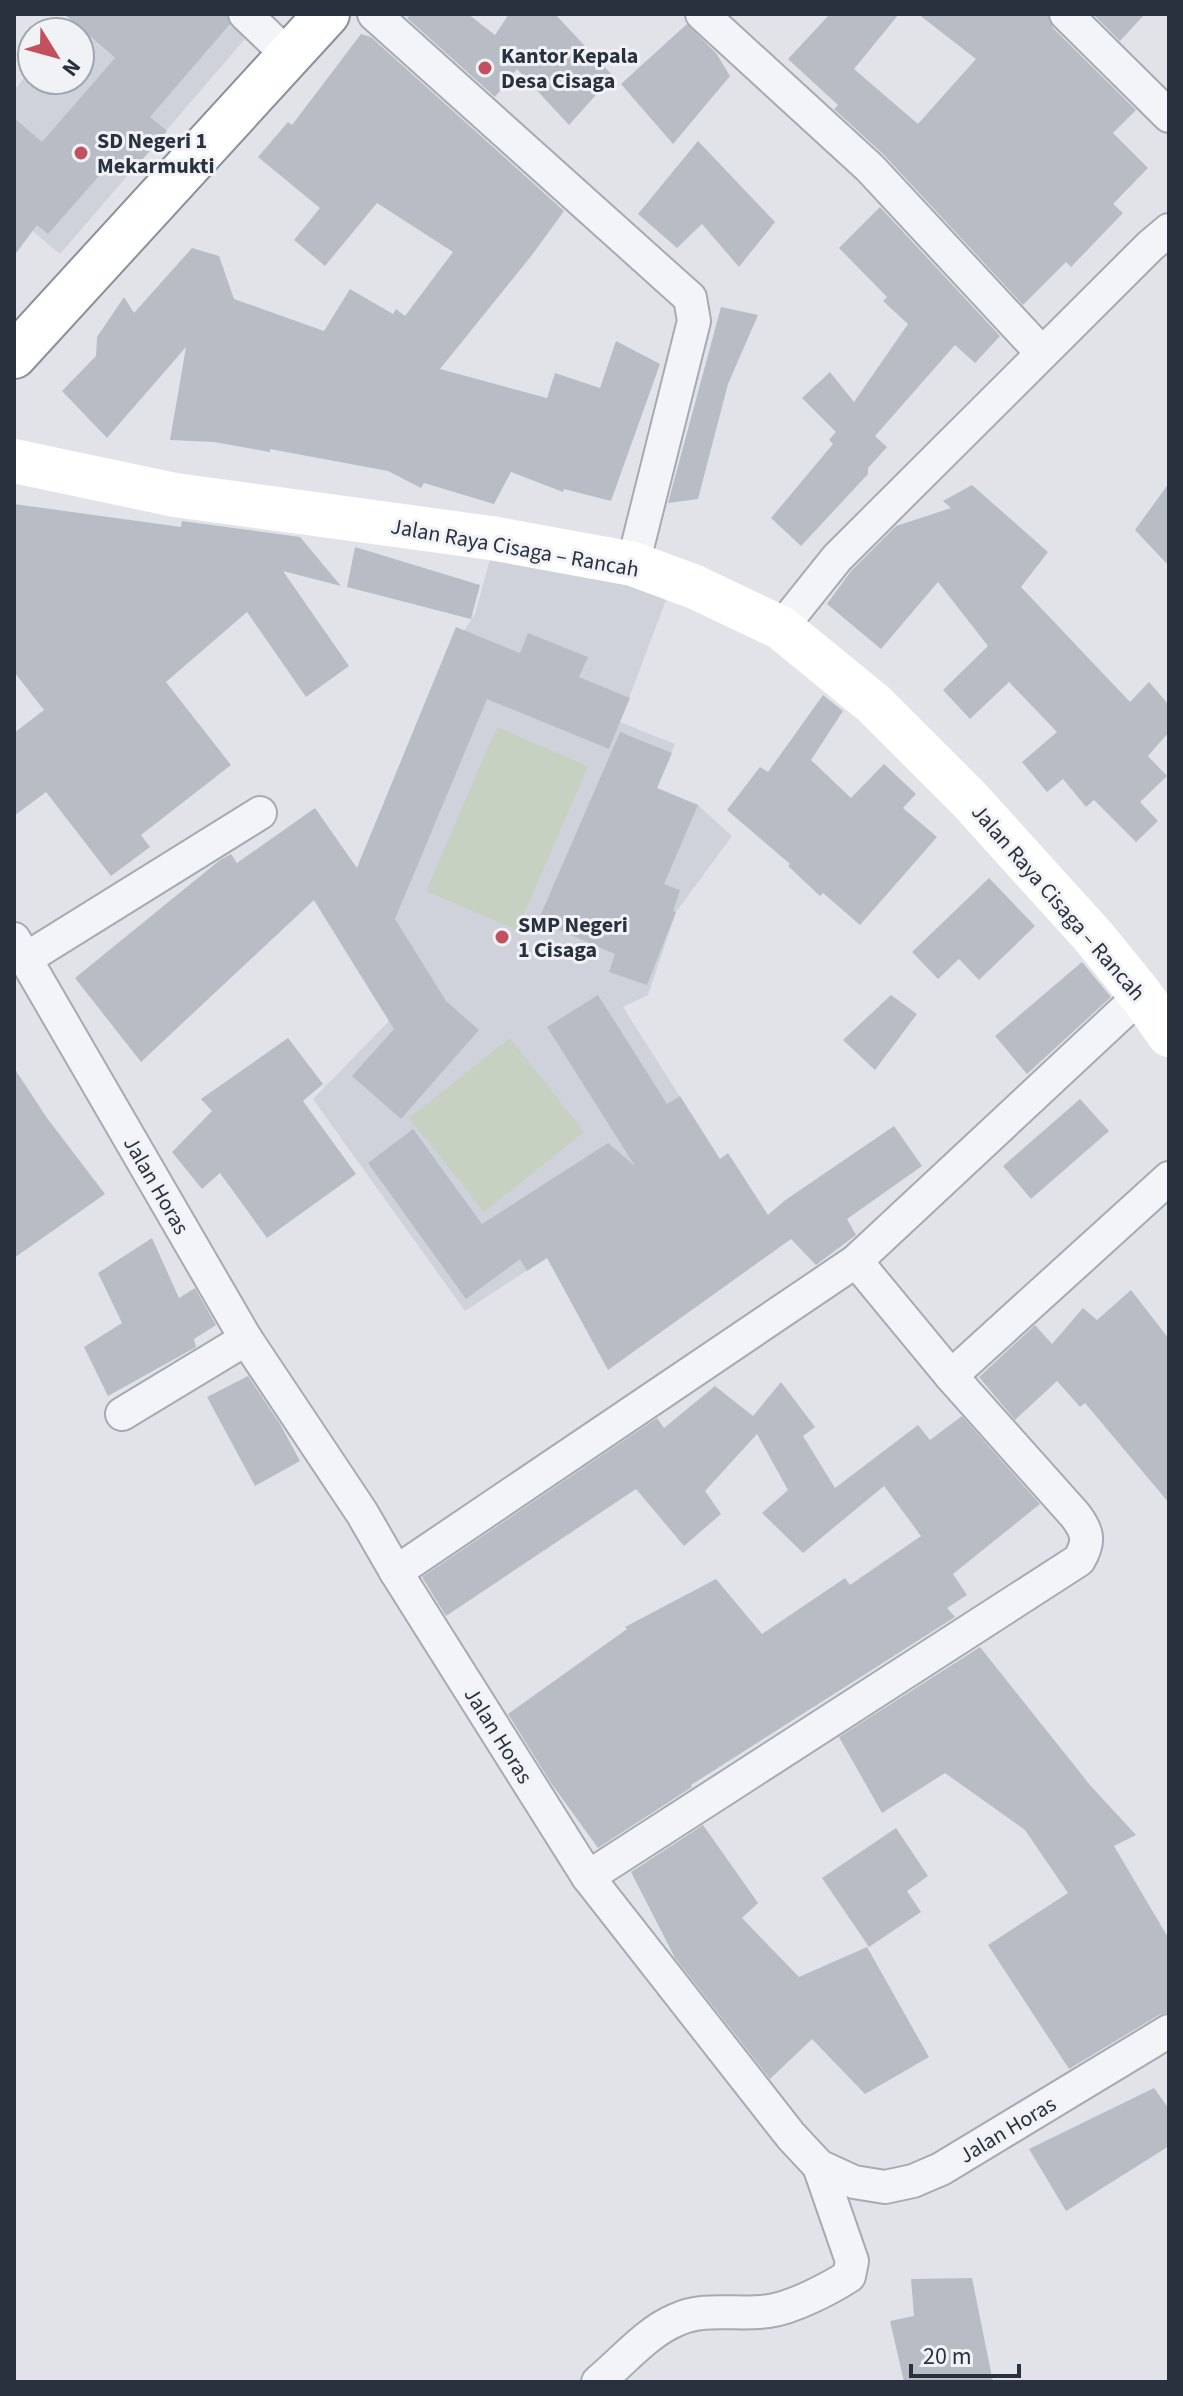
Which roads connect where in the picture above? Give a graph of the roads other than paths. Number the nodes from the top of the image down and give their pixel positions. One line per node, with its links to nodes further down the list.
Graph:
1 (245, 14): 6 (street)
2 (327, 14): 6 (main road)
3 (374, 14): 12 (street)
4 (702, 14): 9 (street)
5 (1066, 14): 7 (street)
6 (289, 56): 10 (main road)
7 (1169, 116)
8 (1169, 230): 9 (street)
9 (1042, 353): 13 (street)
10 (14, 356)
11 (14, 461): 12 (main road, Jalan Raya Cisaga – Rancah)
12 (633, 564): 13 (main road, Jalan Raya Cisaga – Rancah)
13 (781, 628): 16 (main road, Jalan Raya Cisaga – Rancah)
14 (260, 813): 15 (street)
15 (21, 948): 20 (street, Jalan Horas)
16 (1141, 995): 17 (main road, Jalan Raya Cisaga – Rancah); 19 (street)
17 (1168, 1033)
18 (1169, 1178): 21 (street)
19 (856, 1261): 21 (street); 23 (street)
20 (246, 1339): 22 (street); 23 (street, Jalan Horas)
21 (951, 1376): 24 (street)
22 (122, 1414)
23 (396, 1572): 24 (street, Jalan Horas)
24 (588, 1877): 26 (street, Jalan Horas)
25 (1169, 2031): 26 (street, Jalan Horas)
26 (819, 2166): 27 (street)
27 (598, 2382)

